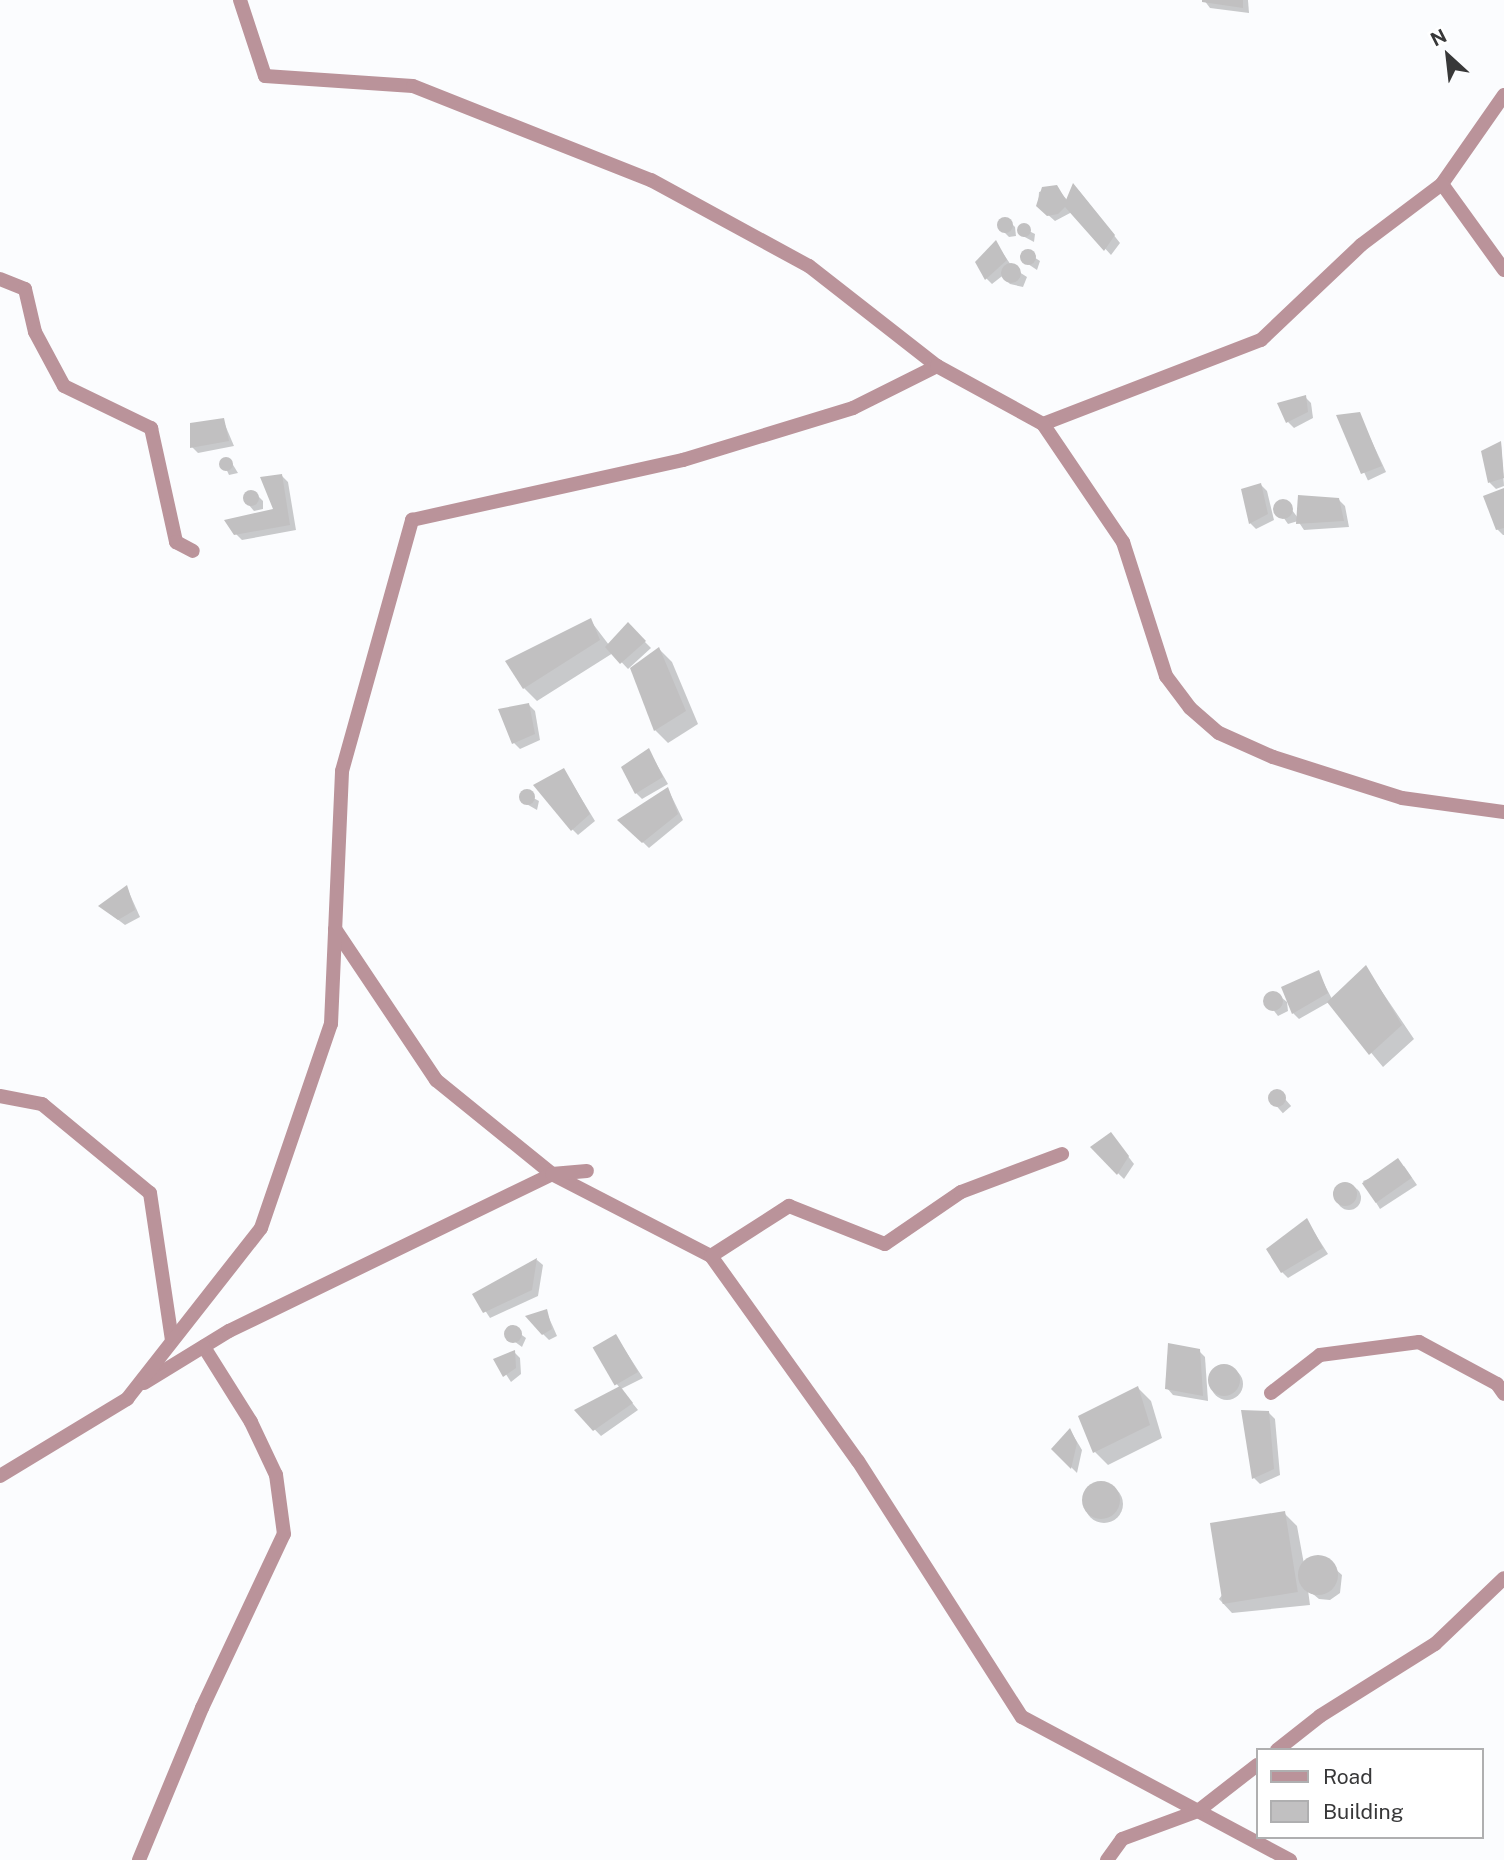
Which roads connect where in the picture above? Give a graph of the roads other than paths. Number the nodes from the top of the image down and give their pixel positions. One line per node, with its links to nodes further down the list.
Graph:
1 (240, 0): 6 (street)
2 (1504, 94): 3 (street)
3 (1443, 184): 4 (street); 7 (street)
4 (1504, 270)
5 (0, 279): 8 (street)
6 (937, 366): 7 (street); 10 (street)
7 (1043, 424): 9 (street)
8 (193, 551)
9 (1504, 812)
10 (335, 929): 14 (street); 16 (street)
11 (0, 1096): 16 (street)
12 (1062, 1154): 15 (street)
13 (587, 1171): 14 (street)
14 (552, 1174): 15 (street); 17 (street)
15 (711, 1256): 25 (street)
16 (172, 1340): 18 (street)
17 (204, 1347): 18 (street); 26 (street)
18 (134, 1390): 21 (street)
19 (1272, 1393): 20 (street)
20 (1504, 1394)
21 (0, 1476)
22 (1504, 1578): 23 (street)
23 (1280, 1748)
24 (1256, 1766): 25 (street)
25 (1198, 1811): 27 (street); 28 (street)
26 (139, 1860)
27 (1107, 1860)
28 (1290, 1860)

